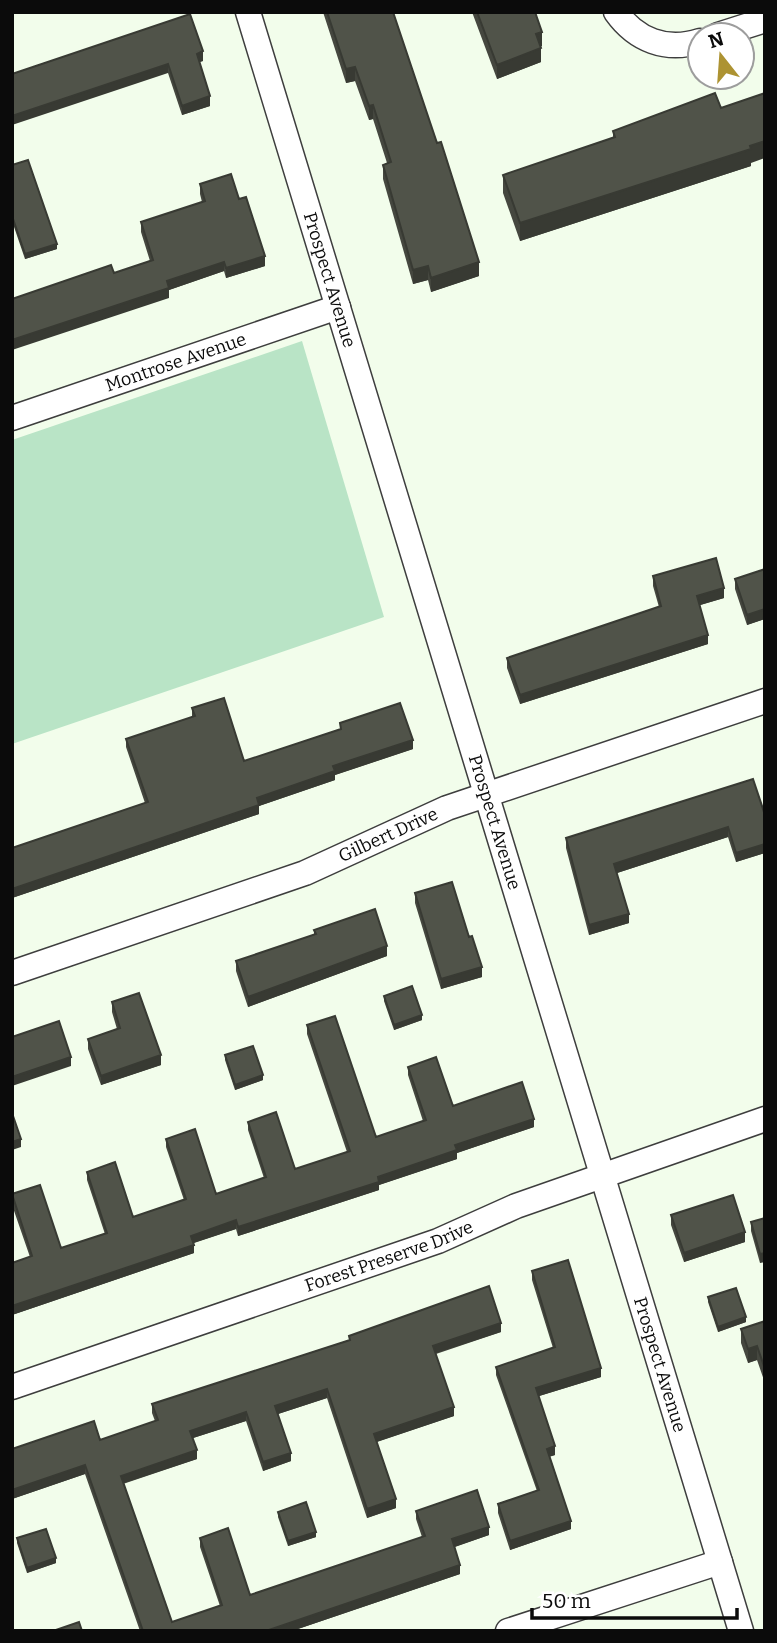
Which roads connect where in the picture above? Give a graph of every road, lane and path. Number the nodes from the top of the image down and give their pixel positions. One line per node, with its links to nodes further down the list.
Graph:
1 (248, 12): 4 (street, Prospect Avenue)
2 (616, 12): 3 (street)
3 (686, 43)
4 (338, 307): 5 (street, Montrose Avenue); 7 (street, Prospect Avenue)
5 (12, 418)
6 (765, 701): 7 (street, Gilbert Drive)
7 (487, 796): 8 (street, Gilbert Drive); 10 (street, Prospect Avenue)
8 (12, 973)
9 (765, 1119): 10 (street, Forest Preserve Drive)
10 (602, 1176): 11 (street, Forest Preserve Drive); 12 (street, Prospect Avenue)
11 (12, 1387)
12 (720, 1562): 13 (street); 14 (street, Prospect Avenue)
13 (508, 1631)
14 (741, 1631)

